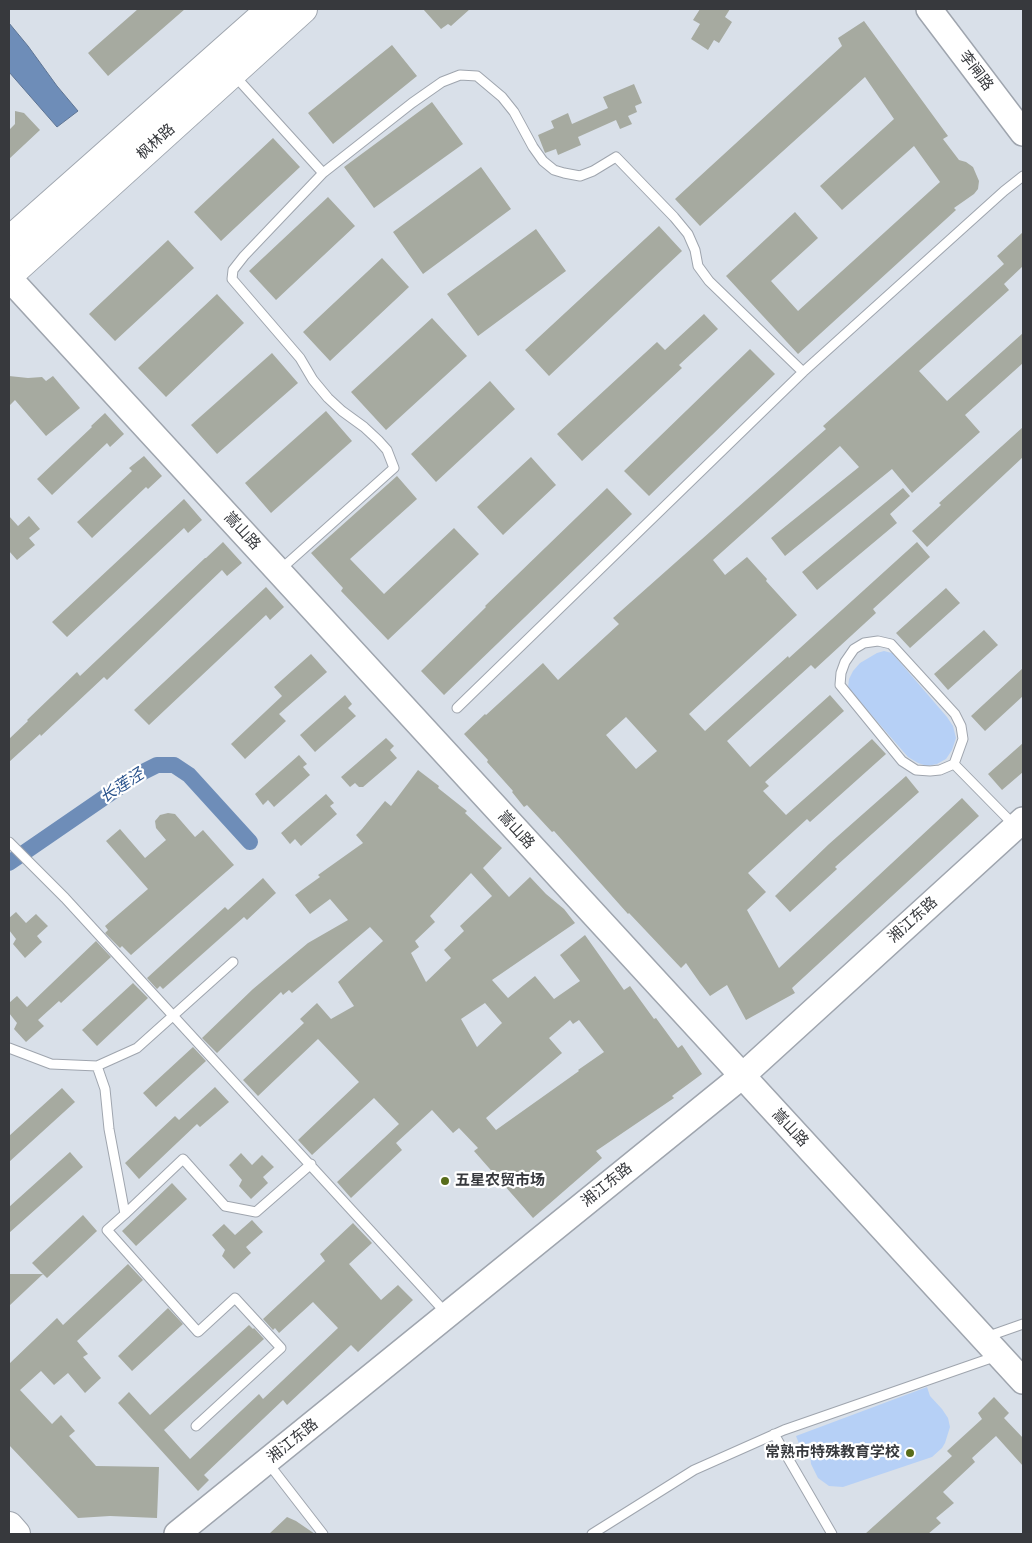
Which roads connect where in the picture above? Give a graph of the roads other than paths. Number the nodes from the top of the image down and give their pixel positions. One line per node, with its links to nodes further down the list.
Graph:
1 (271, 9): 8 (main road, 枫林路)
2 (303, 9): 4 (main road, 枫林路)
3 (929, 9): 5 (street, 李闸路)
4 (232, 73): 6 (lane); 9 (main road, 枫林路)
5 (1023, 133)
6 (323, 173): 10 (lane); 11 (lane)
7 (1023, 176): 10 (lane)
8 (9, 241)
9 (9, 276): 11 (street, 嵩山路)
10 (803, 372): 12 (lane)
11 (278, 571): 20 (street, 嵩山路)
12 (456, 708)
13 (954, 764): 13 (lane); 14 (lane)
14 (1020, 823): 20 (street, 湘江东路)
15 (9, 842): 17 (lane)
16 (233, 962): 17 (lane)
17 (173, 1016): 19 (lane); 21 (lane)
18 (9, 1048): 19 (lane)
19 (97, 1066): 22 (lane)
20 (742, 1076): 23 (street, 湘江东路); 25 (street, 嵩山路)
21 (311, 1164): 22 (lane); 23 (lane)
22 (125, 1214): 27 (lane)
23 (448, 1315): 29 (street, 湘江东路)
24 (1023, 1324): 25 (lane)
25 (992, 1347): 26 (street, 嵩山路); 28 (lane)
26 (1023, 1381)
27 (196, 1426)
28 (774, 1434): 34 (lane); 35 (lane)
29 (267, 1462): 32 (street, 湘江东路); 33 (lane)
30 (9, 1526): 31 (main road)
31 (16, 1534)
32 (177, 1534)
33 (323, 1534)
34 (592, 1534)
35 (832, 1534)

